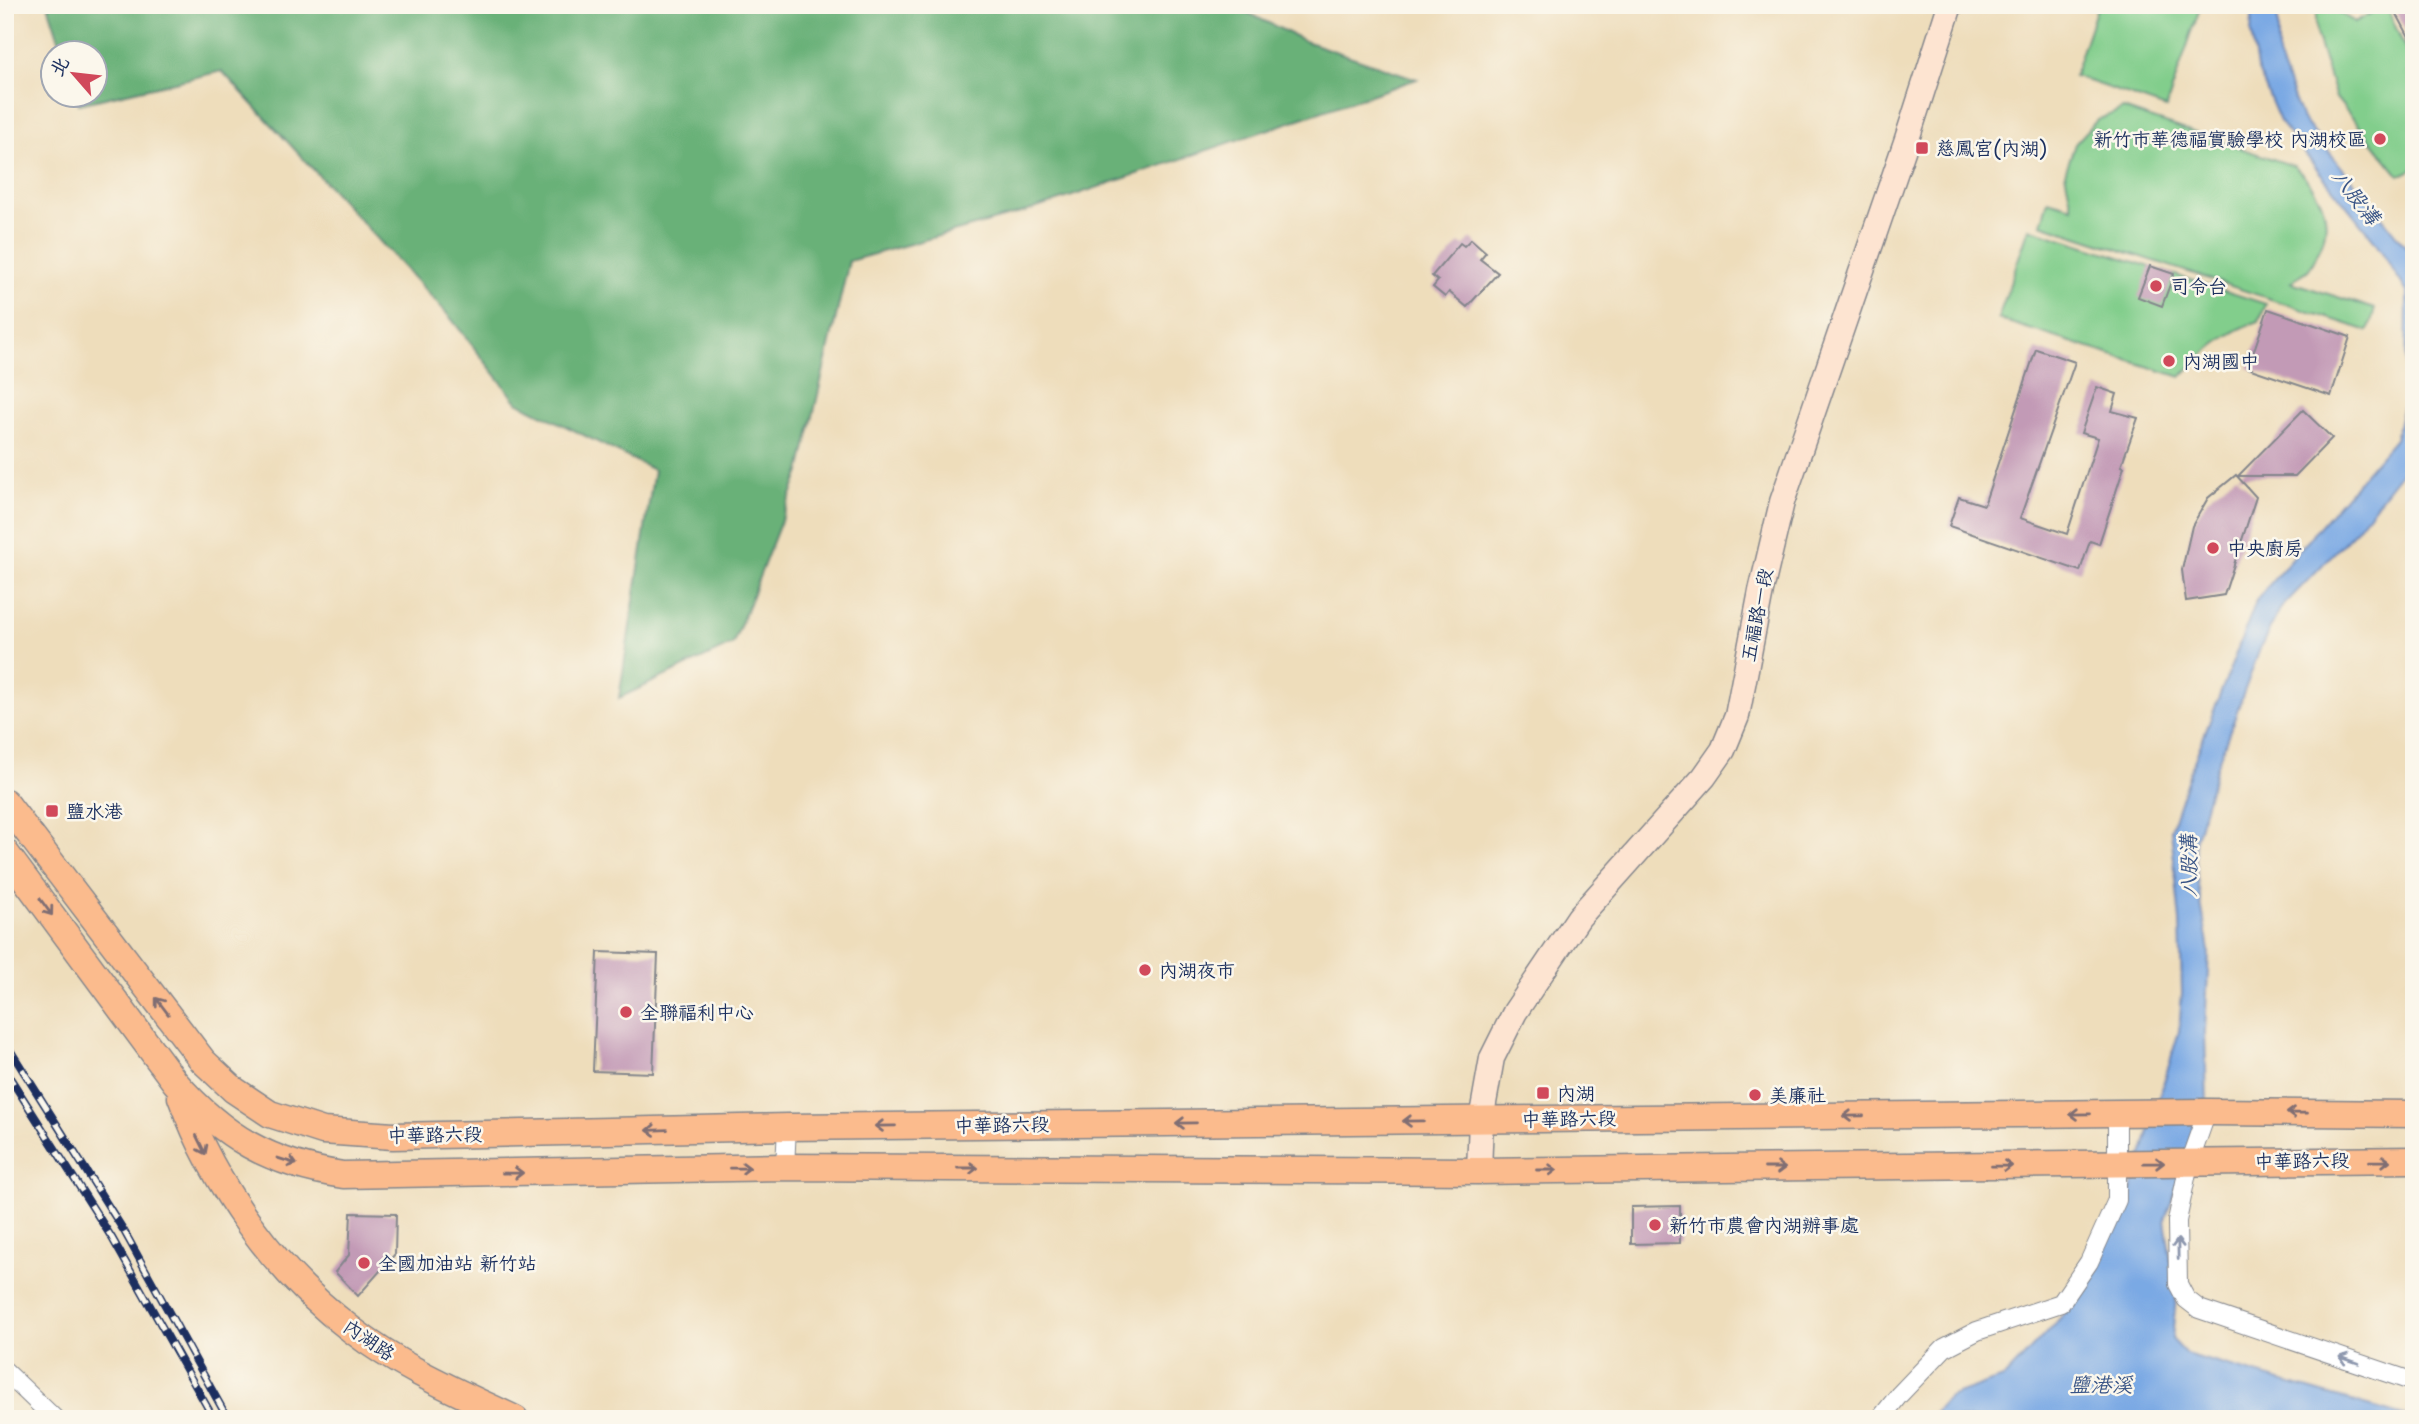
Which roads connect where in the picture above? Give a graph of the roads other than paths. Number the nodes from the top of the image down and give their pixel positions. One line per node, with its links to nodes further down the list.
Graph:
1 (1950, 5): 9 (main road, 五福路一段)
2 (5, 802): 4 (main road, 中華路六段, one-way to 2)
3 (5, 852): 5 (main road, 中華路六段, one-way to 5)
4 (203, 1061): 10 (main road, 中華路六段, one-way to 4); 11 (main road, 內湖路)
5 (175, 1082): 11 (main road, 中華路六段); 17 (main road, 內湖路, one-way to 17)
6 (2207, 1112): 7 (main road, 中華路六段); 8 (main road, one-way to 6); 14 (street)
7 (2117, 1114): 9 (main road, 中華路六段, one-way to 9); 13 (street)
8 (2414, 1114)
9 (1481, 1120): 10 (main road, 中華路六段, one-way to 10); 16 (main road, 五福路一段)
10 (787, 1127): 15 (street)
11 (226, 1131): 15 (main road, 中華路六段, one-way to 15); 17 (main road, 內湖路)
12 (2414, 1160): 14 (main road, 中華路六段, one-way to 12)
13 (2118, 1163): 14 (main road, 中華路六段, one-way to 14); 16 (main road, 中華路六段, one-way to 13); 22 (street)
14 (2189, 1163): 19 (street, one-way to 14)
15 (785, 1167): 16 (main road, 中華路六段, one-way to 16)
16 (1479, 1171)
17 (251, 1224): 21 (main road, 內湖路)
18 (5, 1371): 20 (street)
19 (2414, 1382)
20 (55, 1419)
21 (516, 1419)
22 (1880, 1419)

